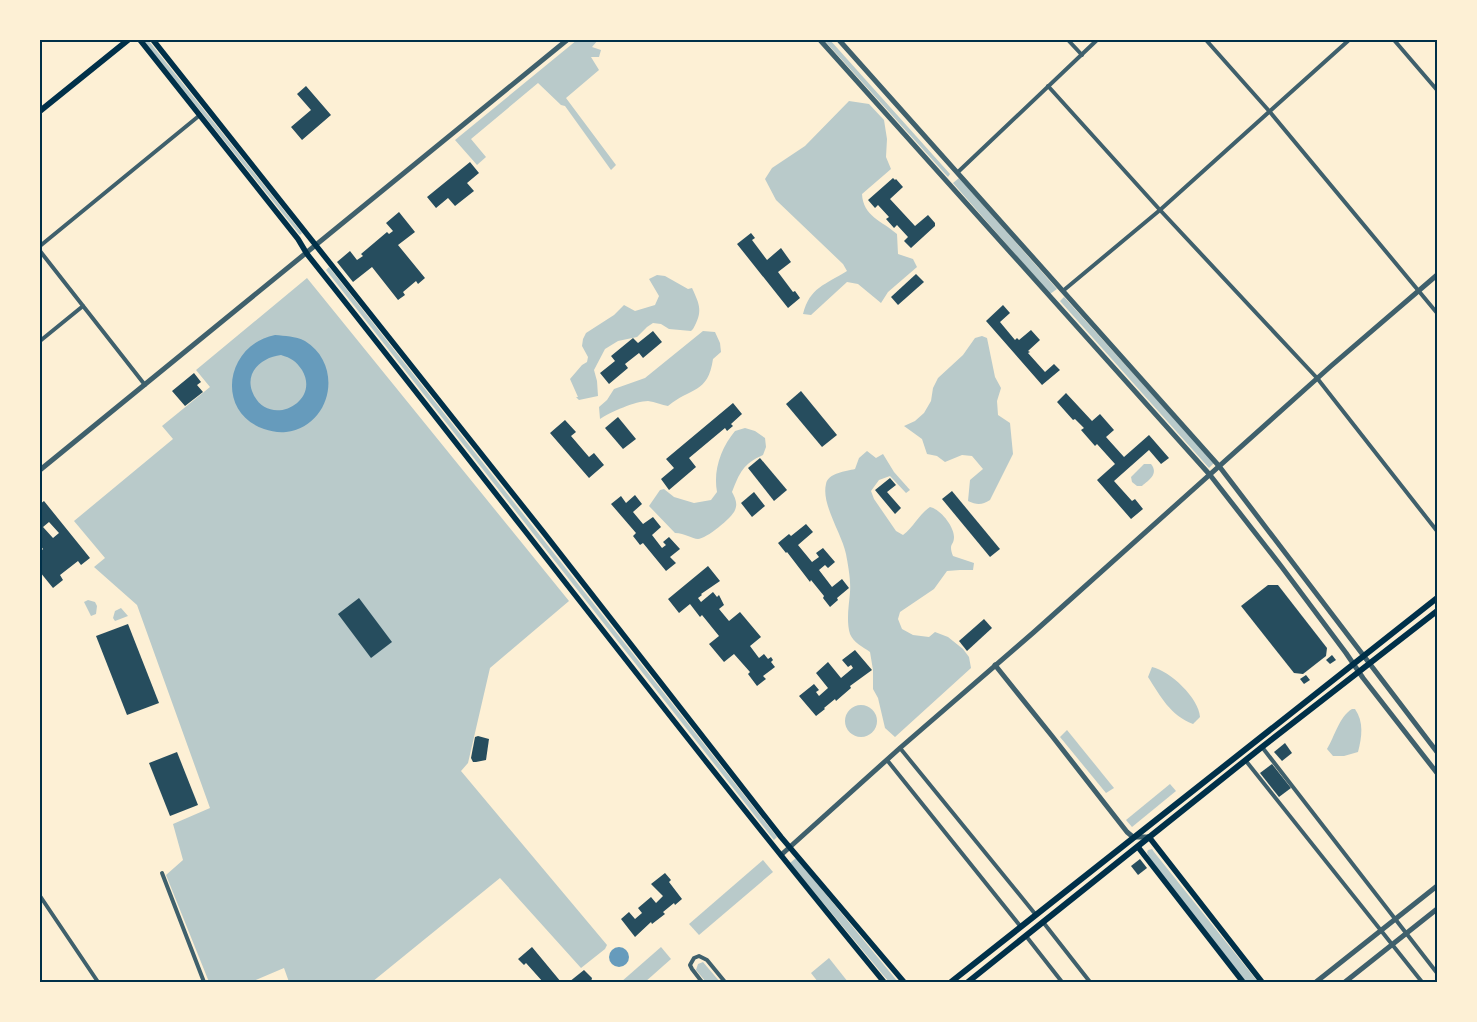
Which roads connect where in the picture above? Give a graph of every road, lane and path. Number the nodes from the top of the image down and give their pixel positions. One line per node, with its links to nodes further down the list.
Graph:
1 (128, 40): 15 (main road)
2 (140, 40): 17 (main road)
3 (153, 40): 20 (main road)
4 (567, 40): 20 (street)
5 (820, 40): 34 (street)
6 (839, 40): 18 (street)
7 (1068, 40): 12 (street)
8 (1097, 40): 12 (street)
9 (1206, 40): 16 (street)
10 (1349, 40): 16 (street)
11 (1394, 40): 14 (street)
12 (1082, 55): 13 (street)
13 (1048, 86): 18 (street); 19 (street)
14 (1437, 90)
15 (40, 111)
16 (1270, 112): 19 (street); 26 (street)
17 (200, 115): 21 (street); 23 (main road)
18 (958, 172): 25 (street)
19 (1160, 210): 25 (street); 30 (street)
20 (316, 245): 23 (street); 51 (main road)
21 (40, 246)
22 (40, 251): 27 (street)
23 (307, 254): 31 (street); 53 (main road)
24 (1437, 275): 26 (street)
25 (1064, 290): 32 (street)
26 (1419, 290): 28 (street); 30 (street)
27 (83, 306): 29 (street); 31 (street)
28 (1437, 313)
29 (40, 341)
30 (1318, 378): 32 (street); 35 (street)
31 (145, 385): 33 (street)
32 (1220, 466): 34 (street); 38 (street)
33 (40, 470)
34 (1210, 475): 40 (street); 41 (street)
35 (1437, 531)
36 (1437, 598): 38 (main road)
37 (1437, 611): 39 (main road)
38 (1365, 655): 39 (street); 40 (main road)
39 (1371, 663): 42 (main road); 45 (street)
40 (1354, 664): 42 (street); 49 (main road)
41 (994, 665): 44 (street); 49 (street)
42 (1359, 672): 43 (main road); 48 (street)
43 (1262, 747): 47 (main road); 59 (street)
44 (900, 748): 46 (street); 58 (street)
45 (1437, 752)
46 (886, 760): 51 (street); 61 (street)
47 (1246, 760): 50 (main road); 62 (street)
48 (1437, 773)
49 (1133, 837): 50 (street); 52 (main road); 58 (main road)
50 (1149, 838): 52 (main road); 78 (main road)
51 (790, 847): 53 (street); 72 (main road)
52 (1138, 847): 60 (main road); 77 (main road)
53 (781, 856): 71 (main road)
54 (162, 873): 68 (street)
55 (1437, 886): 59 (street)
56 (40, 896): 67 (street)
57 (1437, 909): 63 (street)
58 (1036, 915): 61 (main road)
59 (1394, 919): 62 (street); 63 (street)
60 (1043, 922): 64 (main road); 76 (street)
61 (1021, 927): 73 (main road)
62 (1380, 930): 65 (street); 79 (street)
63 (1405, 934): 65 (street); 66 (street)
64 (1026, 936): 74 (main road); 75 (street)
65 (1392, 944): 80 (street); 81 (street)
66 (1437, 973)
67 (98, 982)
68 (204, 982)
69 (702, 982): 70 (street)
70 (724, 982)
71 (884, 982)
72 (904, 982)
73 (951, 982)
74 (968, 982)
75 (1062, 982)
76 (1090, 982)
77 (1243, 982)
78 (1262, 982)
79 (1316, 982)
80 (1345, 982)
81 (1422, 982)

